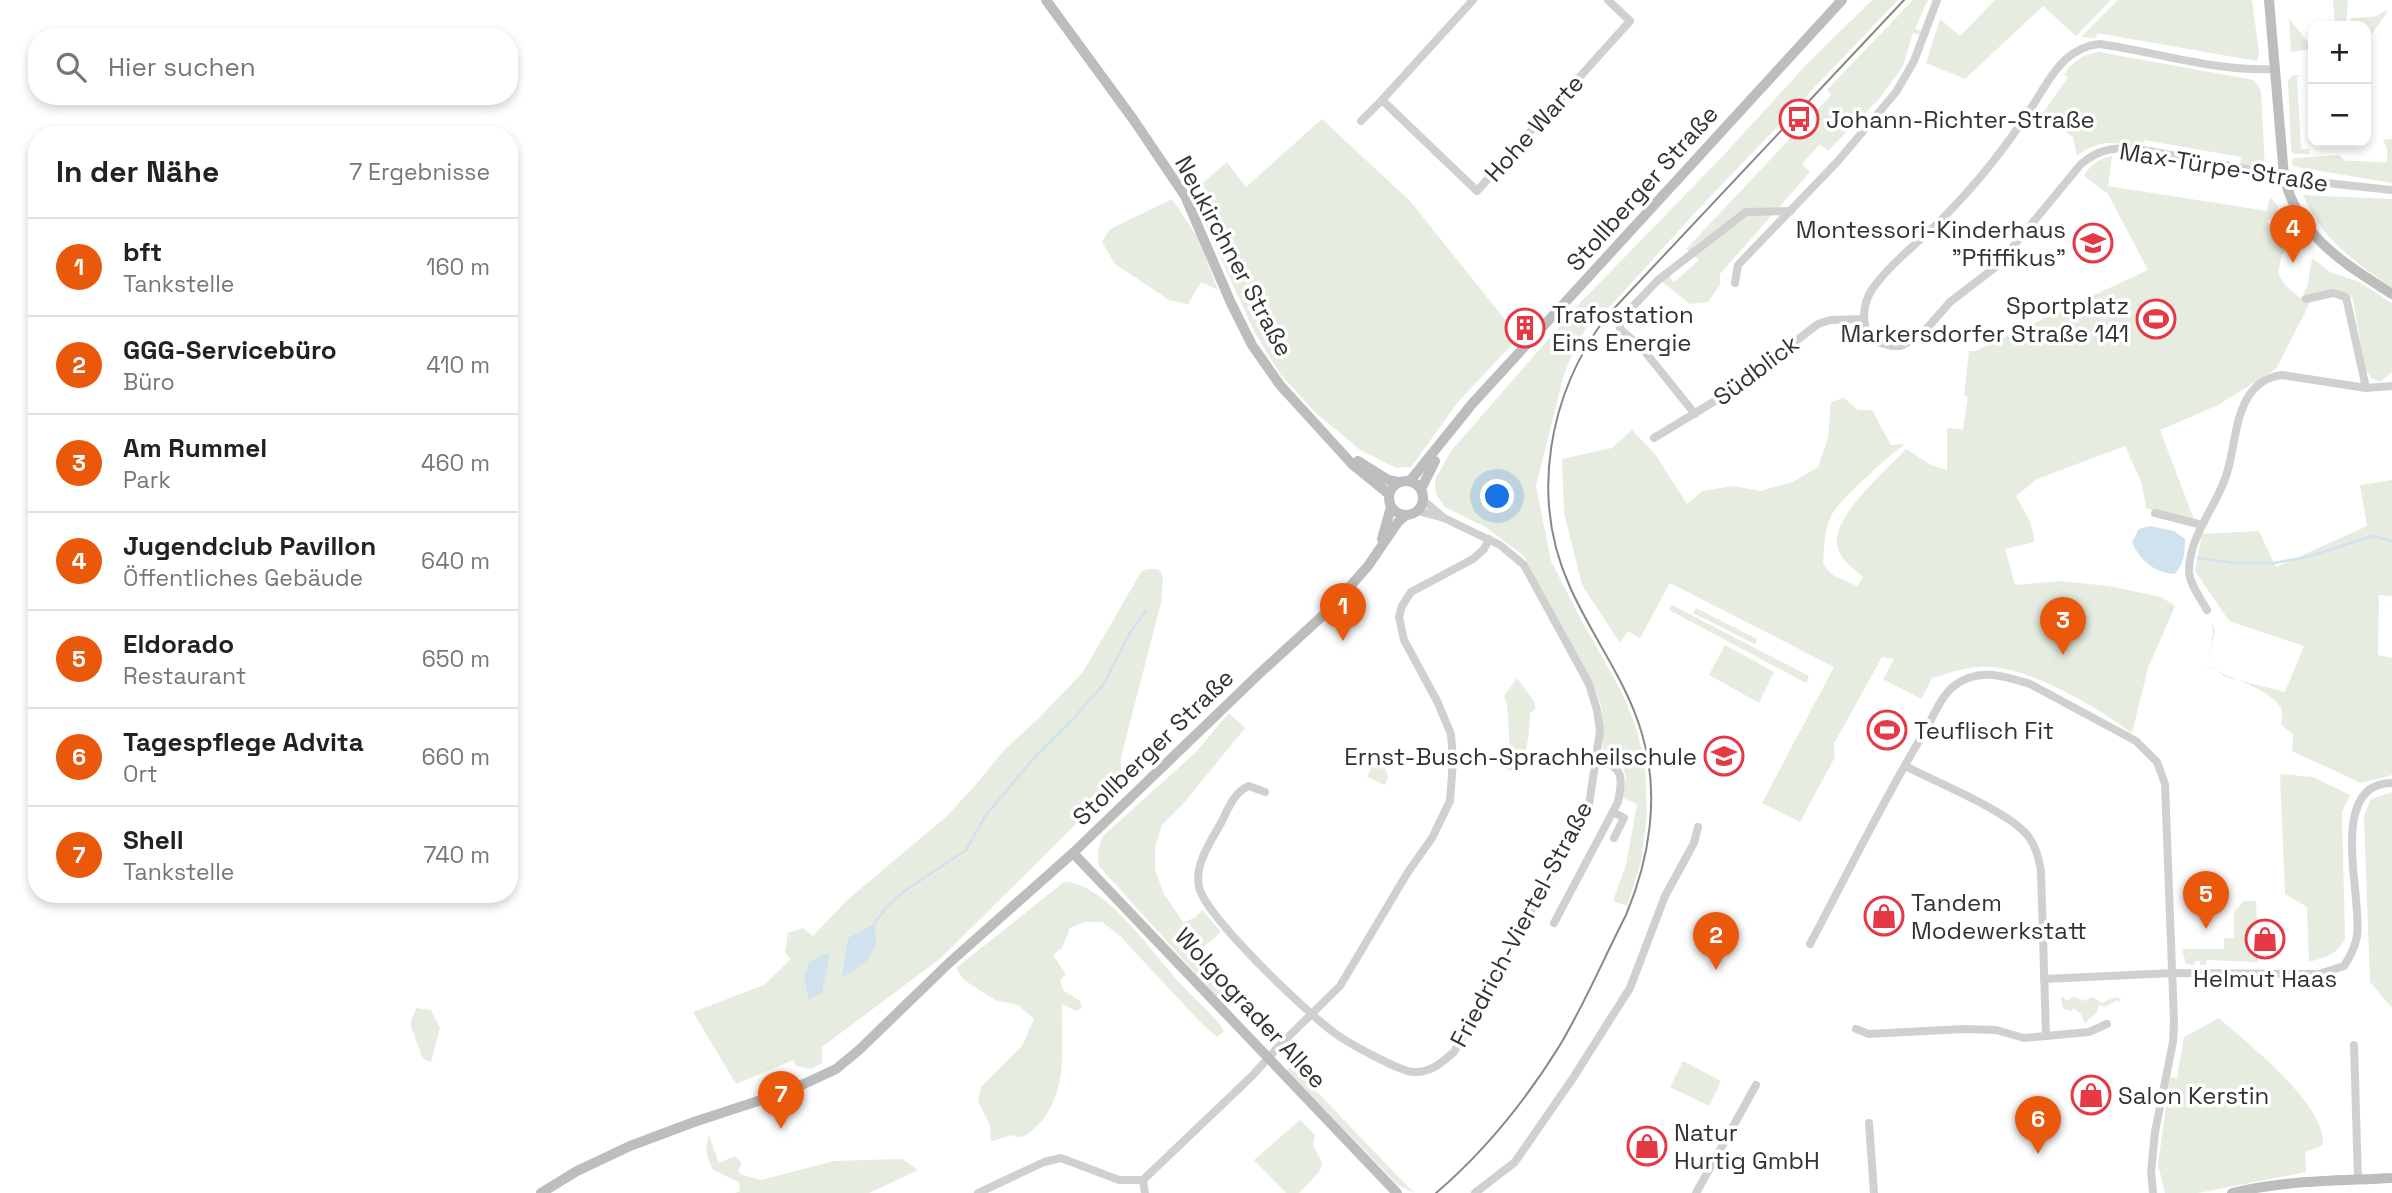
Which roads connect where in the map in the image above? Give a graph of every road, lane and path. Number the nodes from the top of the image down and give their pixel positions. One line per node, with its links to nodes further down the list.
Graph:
1 (1046, 0): 22 (main road, Neukirchner Straße)
2 (1473, 0): 8 (street)
3 (1608, 0): 8 (street, Hohe Warte)
4 (1842, 0): 20 (main road, Stollberger Straße)
5 (1937, 0): 12 (street)
6 (2269, 0): 7 (main road)
7 (2275, 69): 10 (main road); 16 (street)
8 (1382, 100): 9 (street)
9 (1360, 121)
10 (2284, 176): 11 (street, Max-Türpe-Straße); 14 (main road); 16 (street, Max-Türpe-Straße)
11 (2392, 190)
12 (1791, 211): 13 (street); 19 (street)
13 (1735, 283)
14 (2392, 294)
15 (2306, 299): 18 (street)
16 (1864, 319): 19 (street, Südblick)
17 (2392, 386): 18 (street)
18 (2366, 388): 30 (street)
19 (1695, 414): 21 (street, Südblick)
20 (1447, 437): 23 (main road, Stollberger Straße); 26 (main road, Stollberger Straße)
21 (1654, 438)
22 (1346, 456): 24 (main road, Neukirchner Straße); 25 (main road, Neukirchner Straße)
23 (1410, 481): 24 (main road); 26 (main road)
24 (1398, 482): 25 (main road)
25 (1389, 494): 27 (main road)
26 (1421, 500): 29 (main road); 31 (street, Friedrich-Viertel-Straße)
27 (1391, 507): 29 (main road); 32 (main road, Stollberger Straße)
28 (2155, 513): 30 (street)
29 (1405, 516): 32 (main road, Stollberger Straße)
30 (2202, 525): 33 (street)
31 (1489, 539): 34 (street, Friedrich-Viertel-Straße); 46 (street)
32 (1378, 552): 41 (main road, Stollberger Straße)
33 (2207, 610)
34 (1597, 758): 38 (street, Friedrich-Viertel-Straße); 46 (street, Friedrich-Viertel-Straße)
35 (1905, 766): 43 (street); 44 (street); 45 (street)
36 (2392, 783): 44 (street)
37 (1265, 792): 46 (street, Friedrich-Viertel-Straße)
38 (1613, 812): 40 (street); 42 (street, Friedrich-Viertel-Straße)
39 (1698, 827): 61 (street)
40 (1614, 838)
41 (1073, 853): 51 (main road, Wolgograder Allee); 57 (main road, Stollberger Straße)
42 (1554, 923)
43 (1810, 944)
44 (2174, 974): 45 (street); 64 (street)
45 (2044, 979): 49 (street)
46 (1312, 1014): 51 (street)
47 (2107, 1024): 49 (street)
48 (1856, 1029): 49 (street)
49 (2046, 1036)
50 (2354, 1045): 56 (street)
51 (1268, 1057): 55 (street); 60 (main road, Wolgograder Allee)
52 (1756, 1085): 62 (street)
53 (1869, 1123): 63 (street)
54 (2392, 1178): 56 (main road)
55 (1143, 1180): 58 (street); 59 (street)
56 (2358, 1180): 65 (main road)
57 (541, 1193)
58 (978, 1193)
59 (1145, 1193)
60 (1397, 1193)
61 (1475, 1193)
62 (1696, 1193)
63 (1874, 1193)
64 (2153, 1193)
65 (2232, 1193)

